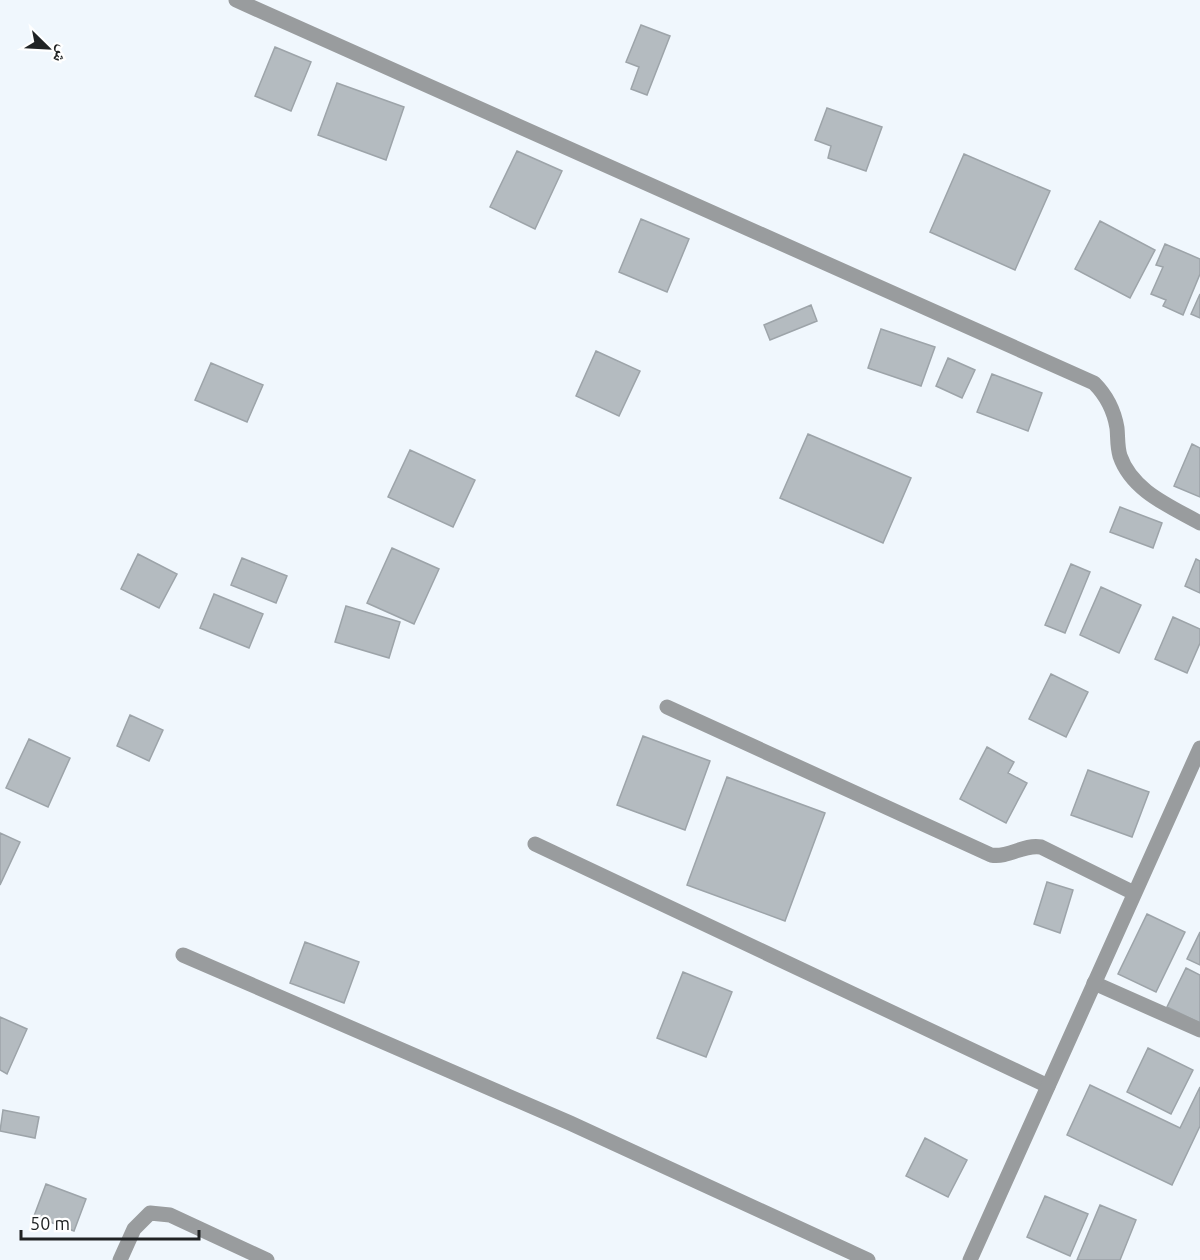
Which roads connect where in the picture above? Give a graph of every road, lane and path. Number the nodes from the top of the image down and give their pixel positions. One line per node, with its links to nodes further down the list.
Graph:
1 (236, 0): 2 (street)
2 (1200, 523)
3 (667, 707): 6 (street)
4 (1200, 748): 6 (street)
5 (535, 844): 10 (street)
6 (1134, 892): 8 (street)
7 (183, 955): 13 (street)
8 (1094, 983): 9 (street); 10 (street)
9 (1200, 1030)
10 (1048, 1086): 14 (street)
11 (120, 1260): 12 (street)
12 (267, 1260)
13 (868, 1260)
14 (970, 1260)

